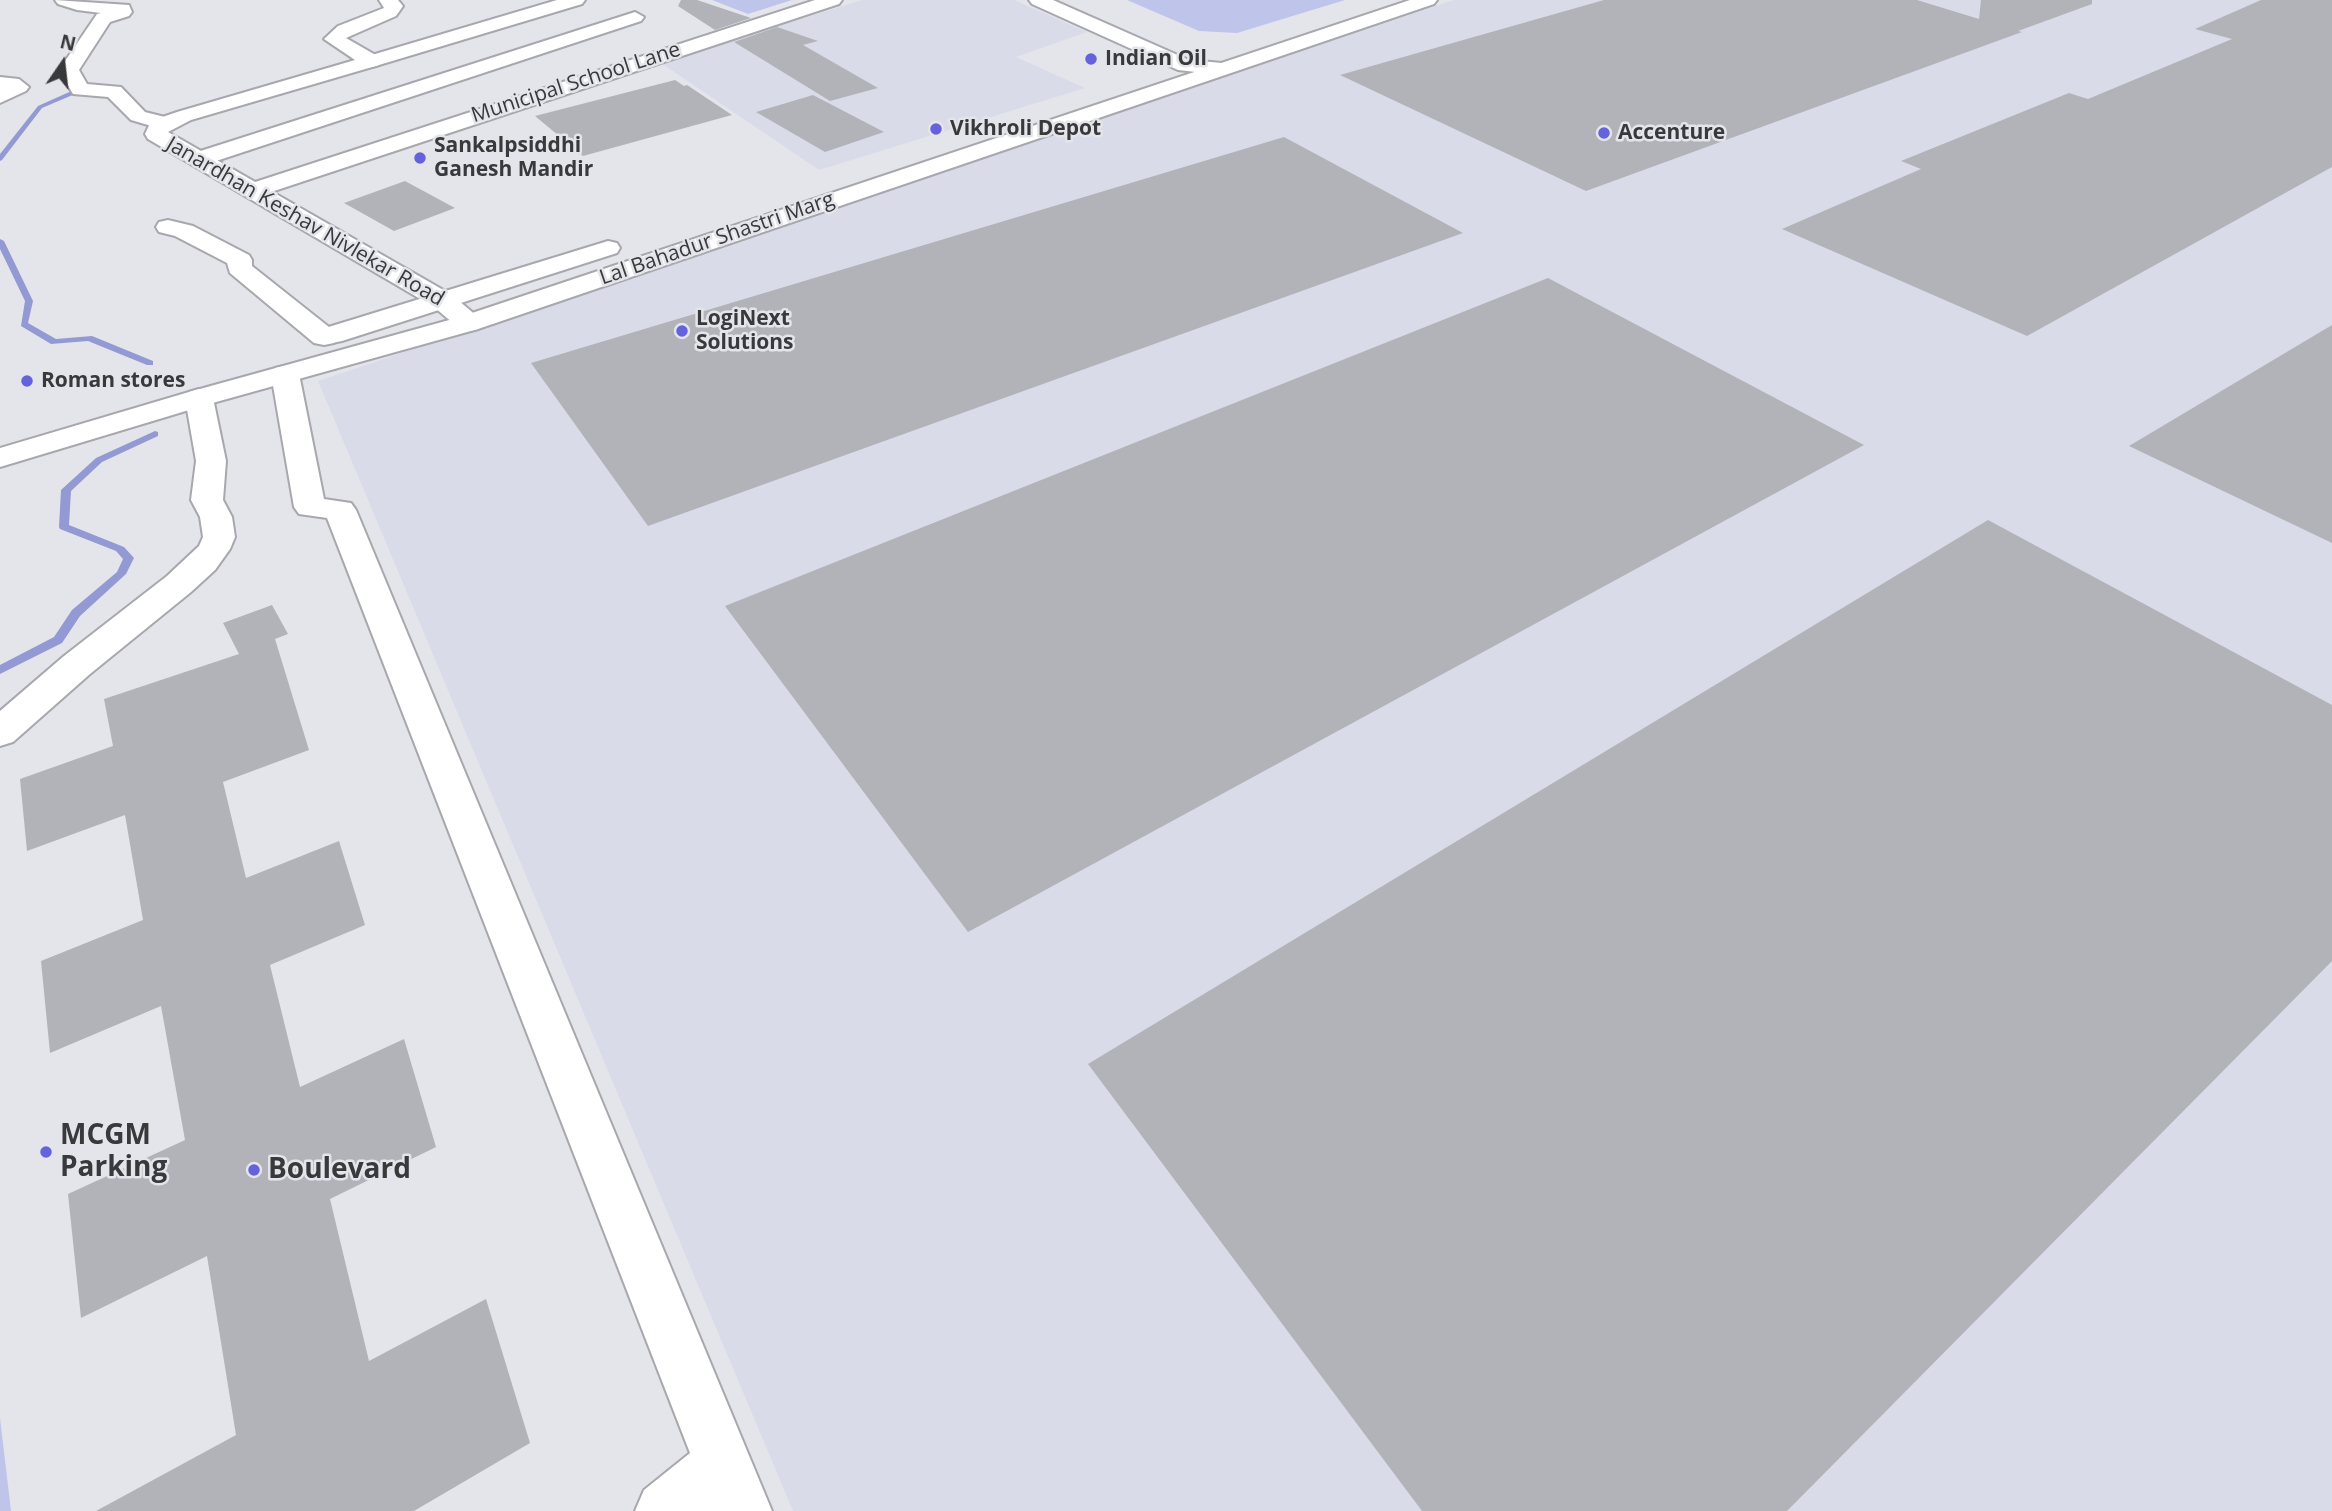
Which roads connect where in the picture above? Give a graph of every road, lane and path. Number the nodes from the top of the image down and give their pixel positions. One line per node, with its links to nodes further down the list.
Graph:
1 (64, 0): 19 (street)
2 (388, 0): 12 (street)
3 (576, 0): 12 (street, Janardhan Keshav Nivlekar Road)
4 (833, 0): 10 (street, Municipal School Lane)
5 (1038, 0): 11 (street)
6 (1384, 0): 14 (street, Lal Bahadur Shastri Marg)
7 (1428, 0): 14 (street, Lal Bahadur Shastri Marg)
8 (603, 4): 15 (street)
9 (674, 32): 10 (street)
10 (699, 42): 17 (street, Municipal School Lane)
11 (1189, 56): 14 (street); 18 (street)
12 (372, 61): 15 (street); 19 (street, Janardhan Keshav Nivlekar Road)
13 (0, 62): 16 (street)
14 (1219, 63): 20 (street, Lal Bahadur Shastri Marg)
15 (423, 86): 17 (street); 21 (street)
16 (5, 93)
17 (479, 115): 22 (street, Municipal School Lane)
18 (1003, 122)
19 (164, 124): 21 (street, Janardhan Keshav Nivlekar Road)
20 (966, 155): 23 (street, Lal Bahadur Shastri Marg); 27 (street, Lal Bahadur Shastri Marg)
21 (199, 159): 22 (street, Janardhan Keshav Nivlekar Road)
22 (254, 190): 26 (street, Janardhan Keshav Nivlekar Road)
23 (773, 195)
24 (168, 226): 28 (street)
25 (633, 240): 26 (street, Lal Bahadur Shastri Marg)
26 (443, 301): 27 (street, Janardhan Keshav Nivlekar Road); 28 (street, Lal Bahadur Shastri Marg)
27 (469, 323): 29 (street, Lal Bahadur Shastri Marg)
28 (324, 337): 31 (street, Lal Bahadur Shastri Marg)
29 (285, 374): 30 (street, Lal Bahadur Shastri Marg); 34 (street)
30 (199, 398): 32 (street, Lal Bahadur Shastri Marg); 33 (street)
31 (0, 435)
32 (0, 458)
33 (0, 732)
34 (732, 1488): 35 (street)
35 (665, 1511)

